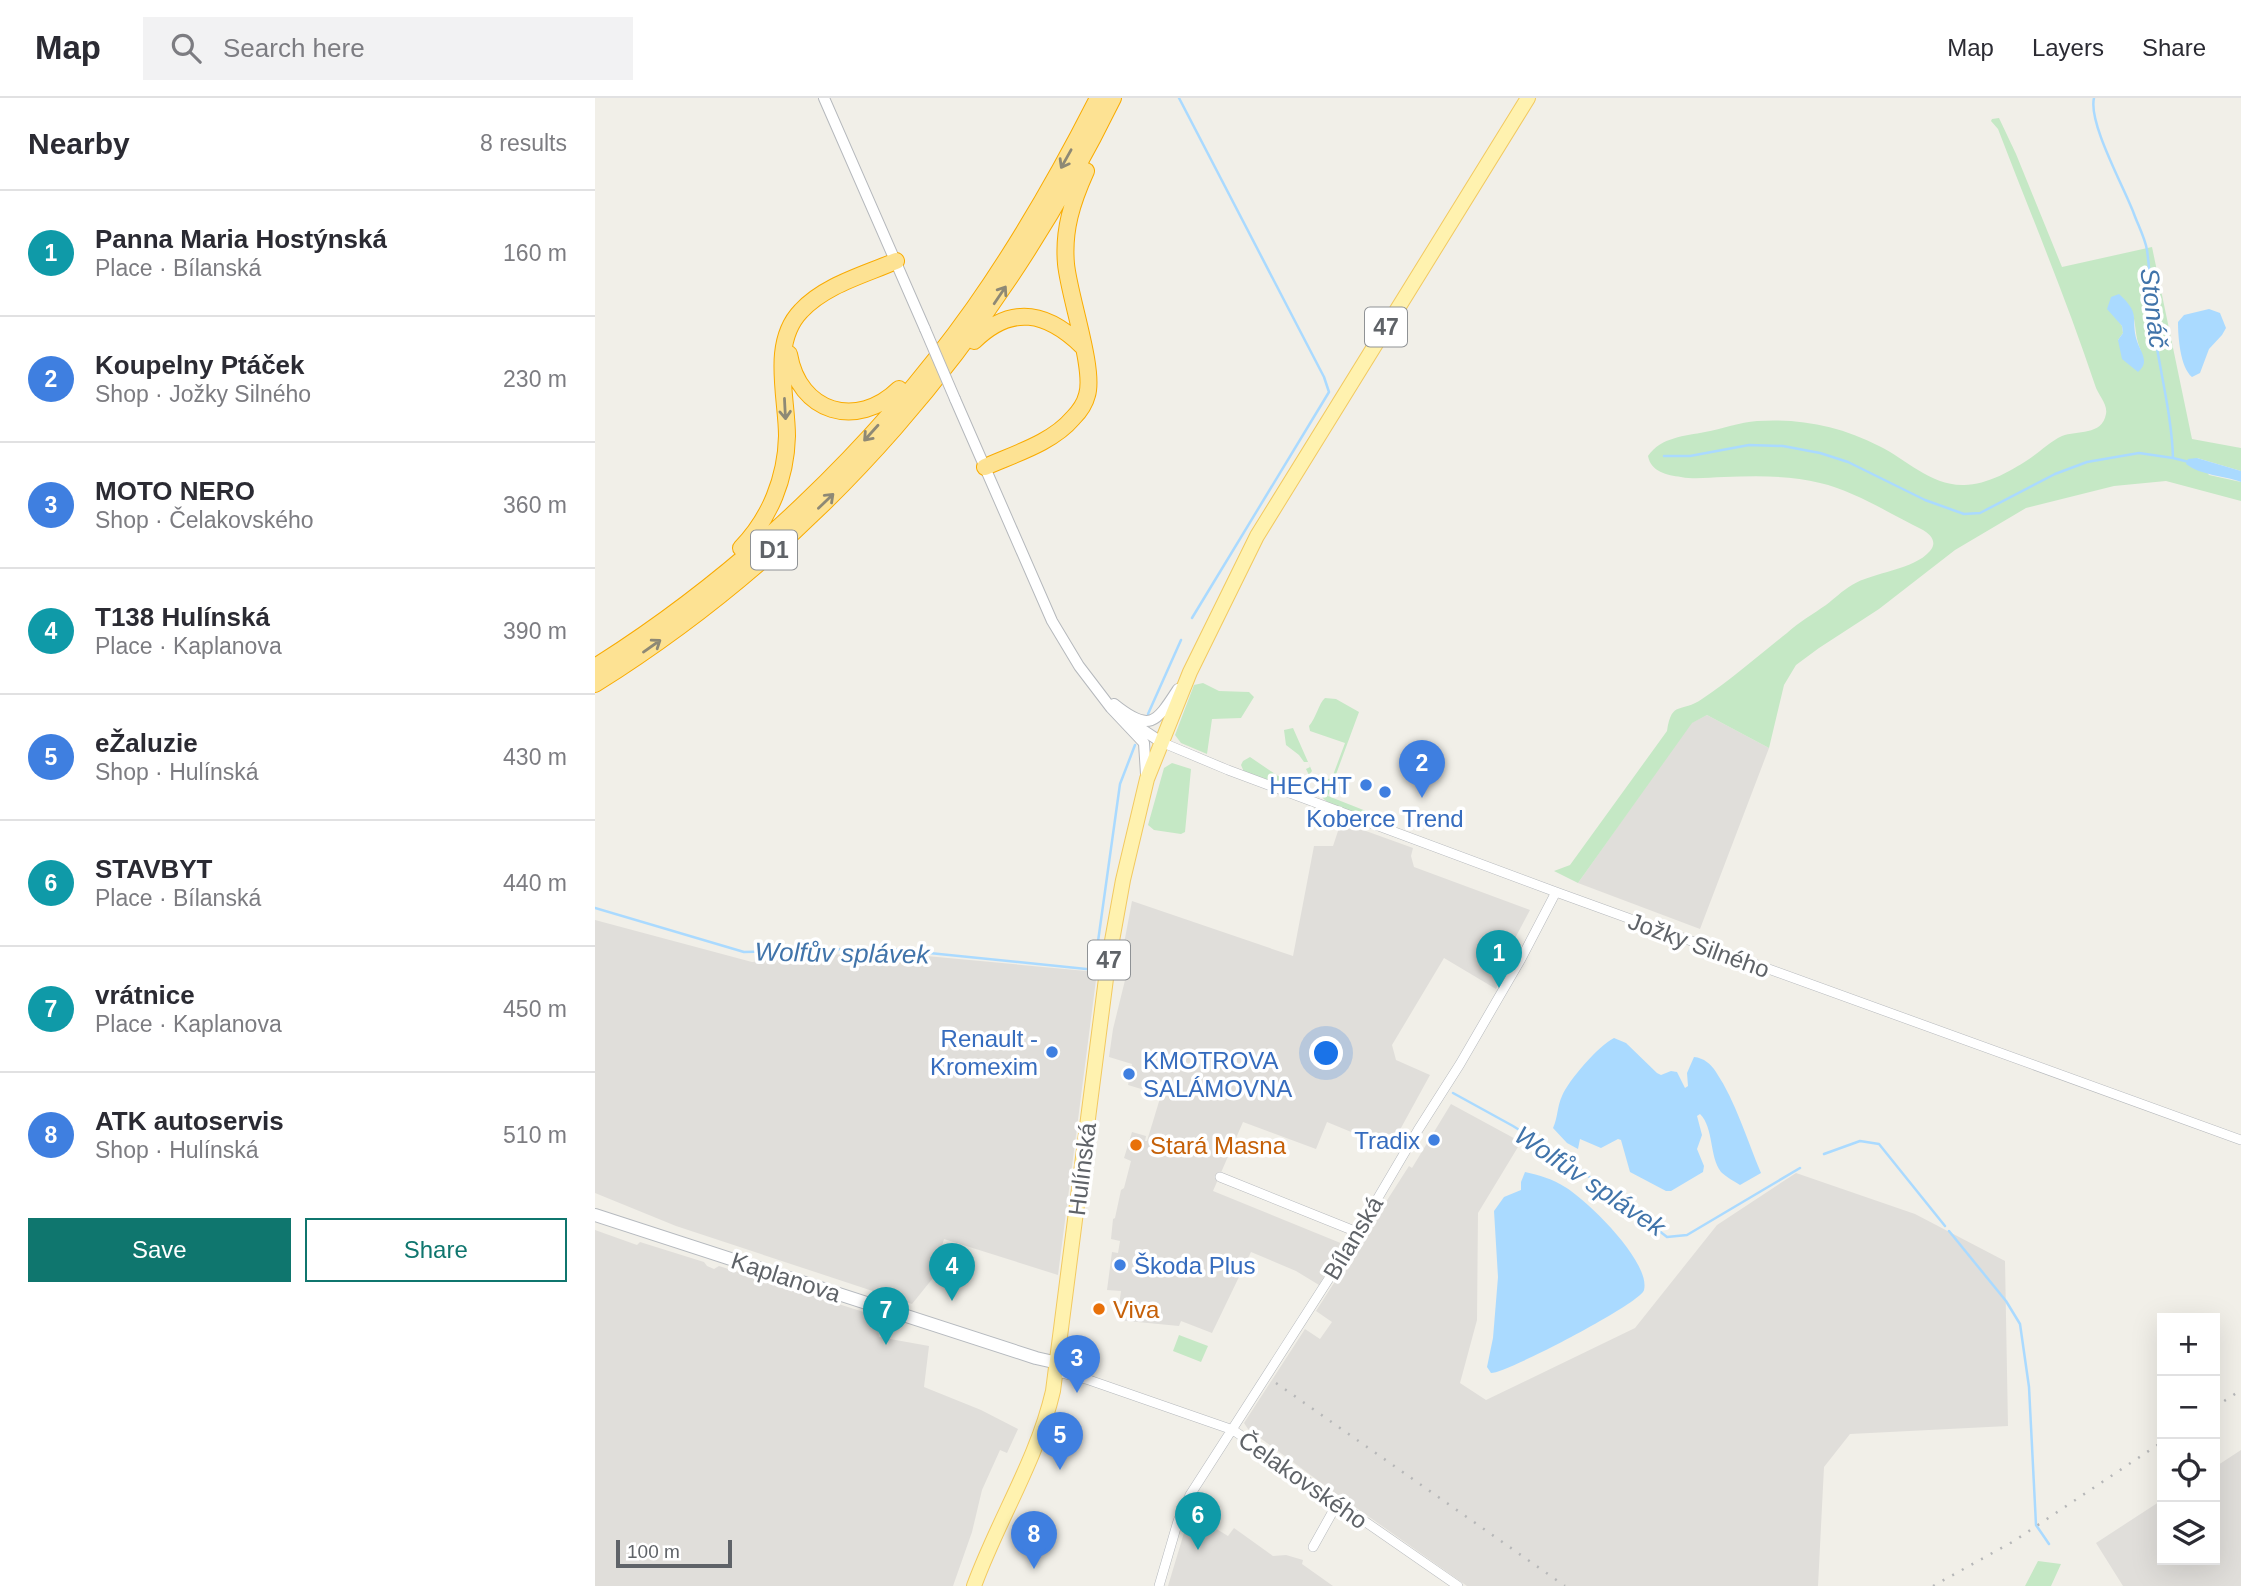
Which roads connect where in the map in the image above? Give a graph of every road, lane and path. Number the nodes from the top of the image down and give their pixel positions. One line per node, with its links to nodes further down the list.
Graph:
1 (824, 98): 4 (street)
2 (1528, 98): 12 (main road, 47)
3 (1108, 99): 6 (highway, D1, one-way to 6); 7 (highway); 8 (highway, D1, one-way to 3)
4 (896, 261): 5 (highway); 9 (street, bridge)
5 (786, 341): 6 (highway, D1); 10 (highway, one-way to 10)
6 (946, 344): 10 (highway, D1, one-way to 10)
7 (1082, 346): 8 (highway, D1); 9 (highway)
8 (929, 389): 13 (highway, D1, one-way to 8)
9 (985, 467): 14 (street)
10 (682, 606): 11 (highway, D1)
11 (595, 667)
12 (1190, 672): 14 (street); 15 (main road, 47)
13 (595, 684)
14 (1101, 693): 15 (street); 16 (street)
15 (1161, 742): 16 (main road, Hulínská / 47); 17 (street, Jožky Silného)
16 (1146, 779): 22 (main road, Hulínská / 47)
17 (1556, 892): 18 (street, Jožky Silného); 21 (street, Bílanská)
18 (2241, 1140)
19 (1220, 1177): 21 (street)
20 (595, 1215): 22 (main road, Kaplanova)
21 (1357, 1232): 23 (street, Bílanská)
22 (1057, 1368): 23 (street, Čelakovského); 26 (main road, Hulínská / 47)
23 (1233, 1430): 24 (street, Čelakovského); 27 (street, Bílanská)
24 (1337, 1504): 25 (street); 28 (street, Čelakovského)
25 (1313, 1546)
26 (974, 1586)
27 (1159, 1586)
28 (1458, 1586)

